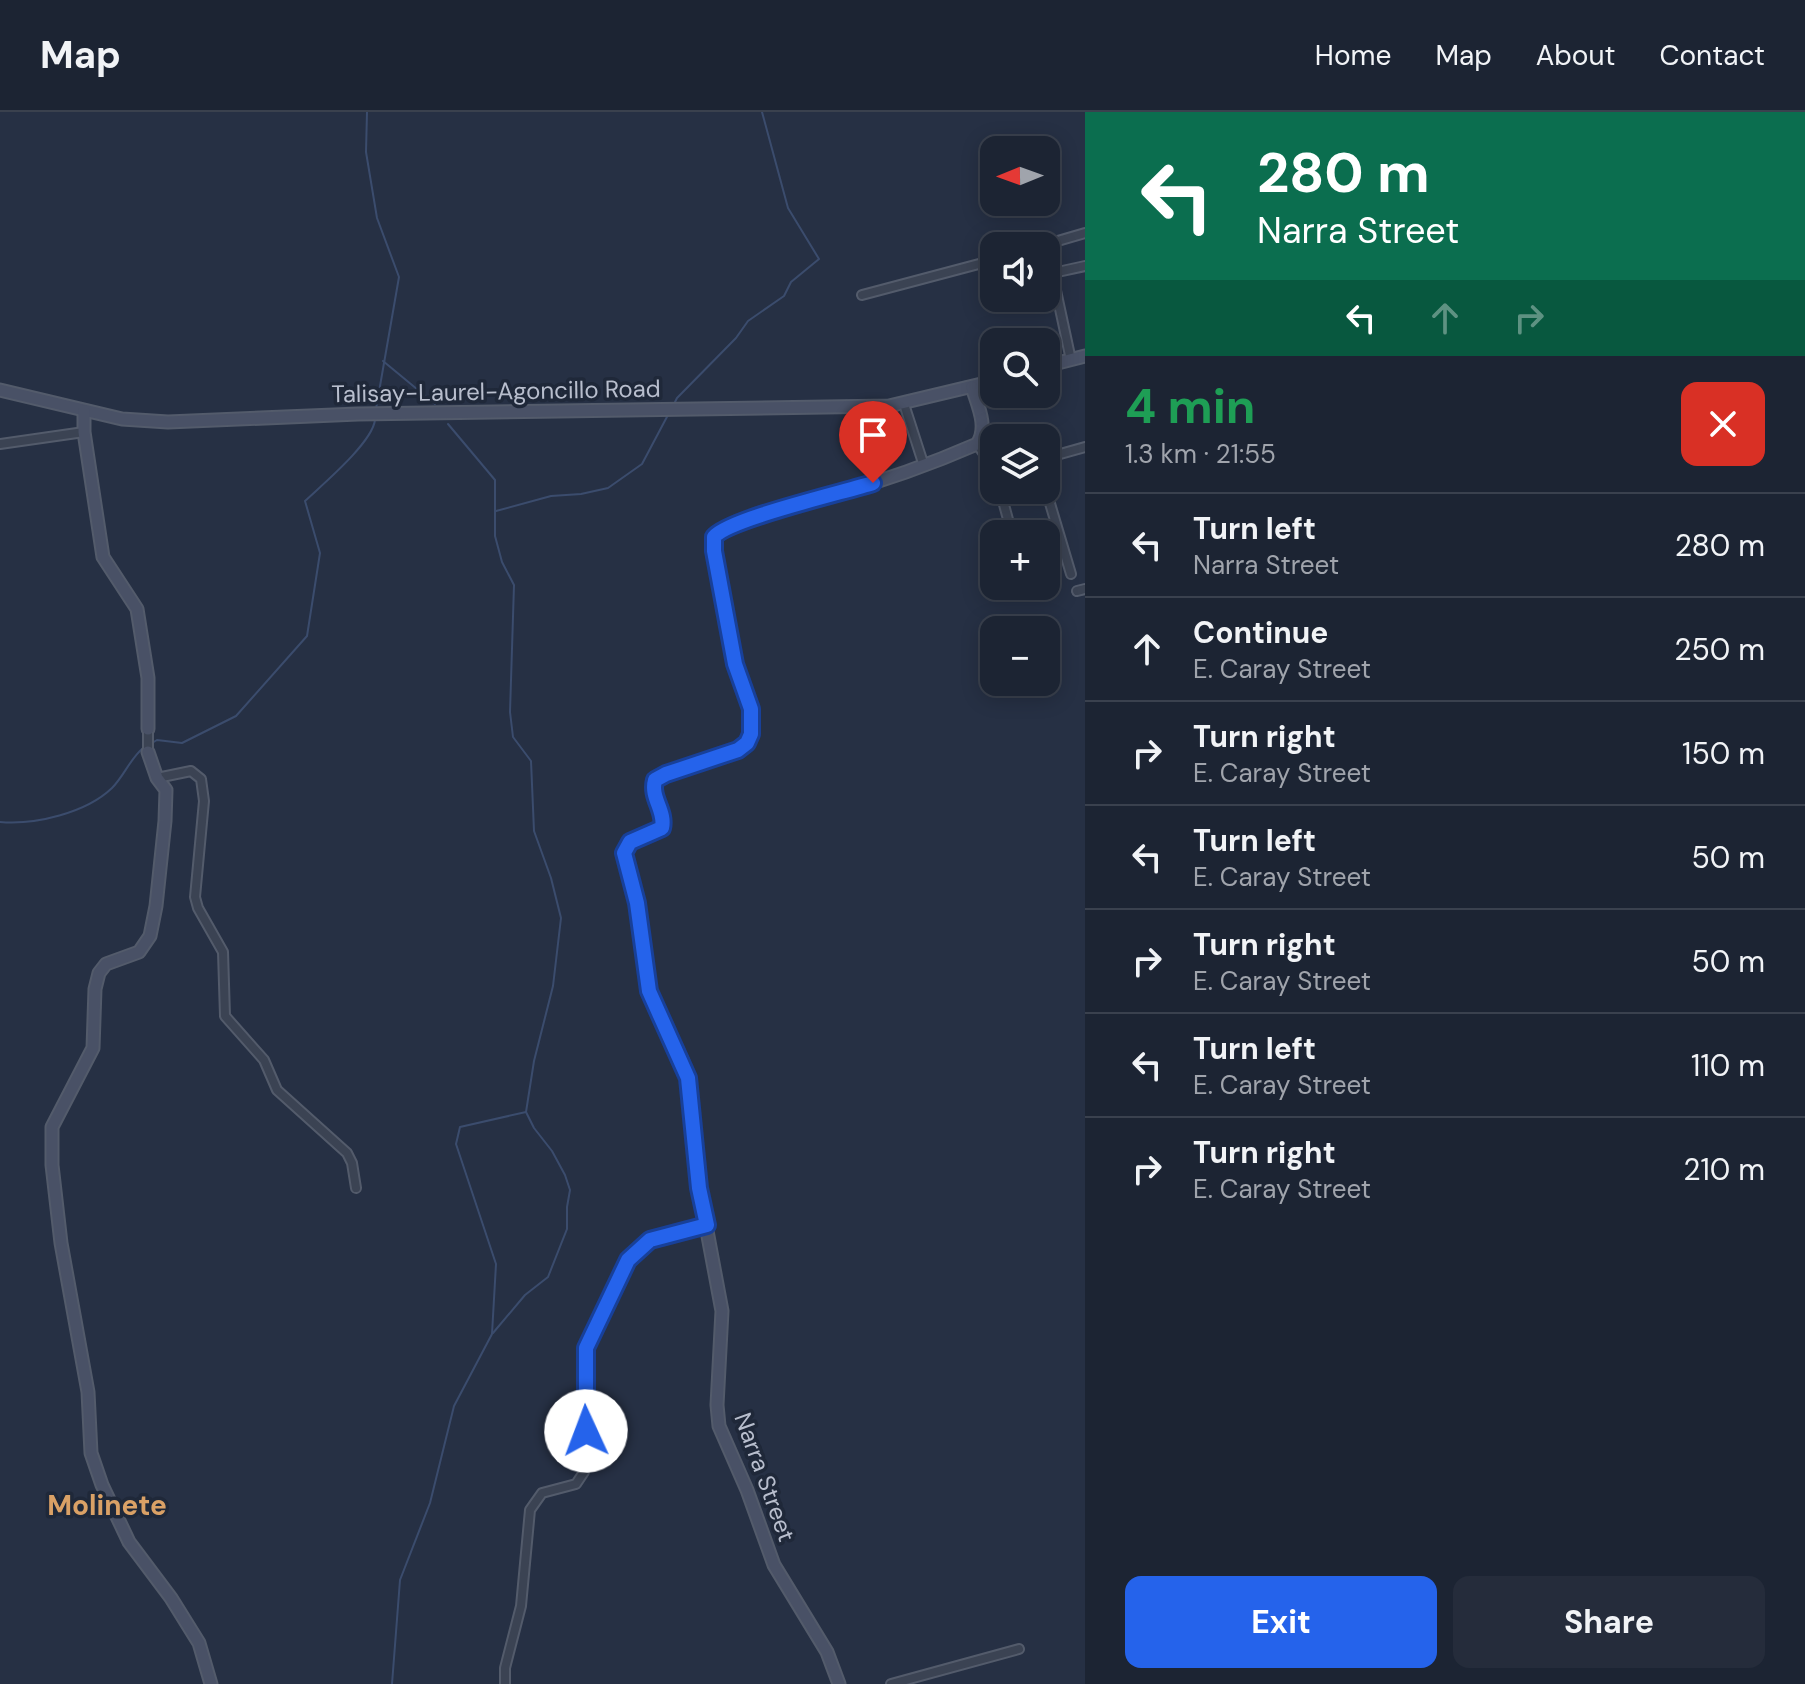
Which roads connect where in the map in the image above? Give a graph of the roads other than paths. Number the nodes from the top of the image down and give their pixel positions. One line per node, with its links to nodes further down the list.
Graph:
1 (1085, 233): 2 (street)
2 (1060, 240)
3 (980, 264): 6 (street)
4 (1085, 266): 5 (street)
5 (1060, 271)
6 (862, 295)
7 (1060, 307): 9 (street)
8 (1085, 356): 9 (street)
9 (1071, 360): 10 (street)
10 (1060, 363)
11 (980, 385): 12 (street, Talisay-Laurel-Agoncillo Road)
12 (972, 387): 14 (street, Talisay-Laurel-Agoncillo Road); 18 (street)
13 (0, 390): 15 (street, Talisay-Laurel-Agoncillo Road)
14 (904, 404): 15 (street, Talisay-Laurel-Agoncillo Road); 22 (street)
15 (84, 411): 16 (street)
16 (84, 432): 17 (street); 25 (street)
17 (0, 444)
18 (977, 444): 20 (street); 22 (street)
19 (1085, 447): 21 (street)
20 (980, 448)
21 (1060, 454)
22 (924, 466): 29 (street, Narra Street)
23 (1050, 504): 24 (street)
24 (1071, 574)
25 (148, 729): 26 (street)
26 (148, 752): 27 (street)
27 (157, 778): 28 (street); 31 (street)
28 (356, 1188)
29 (707, 1225): 32 (street); 33 (street, Narra Street)
30 (1019, 1649): 34 (street)
31 (211, 1684)
32 (505, 1684)
33 (839, 1684)
34 (891, 1684)

